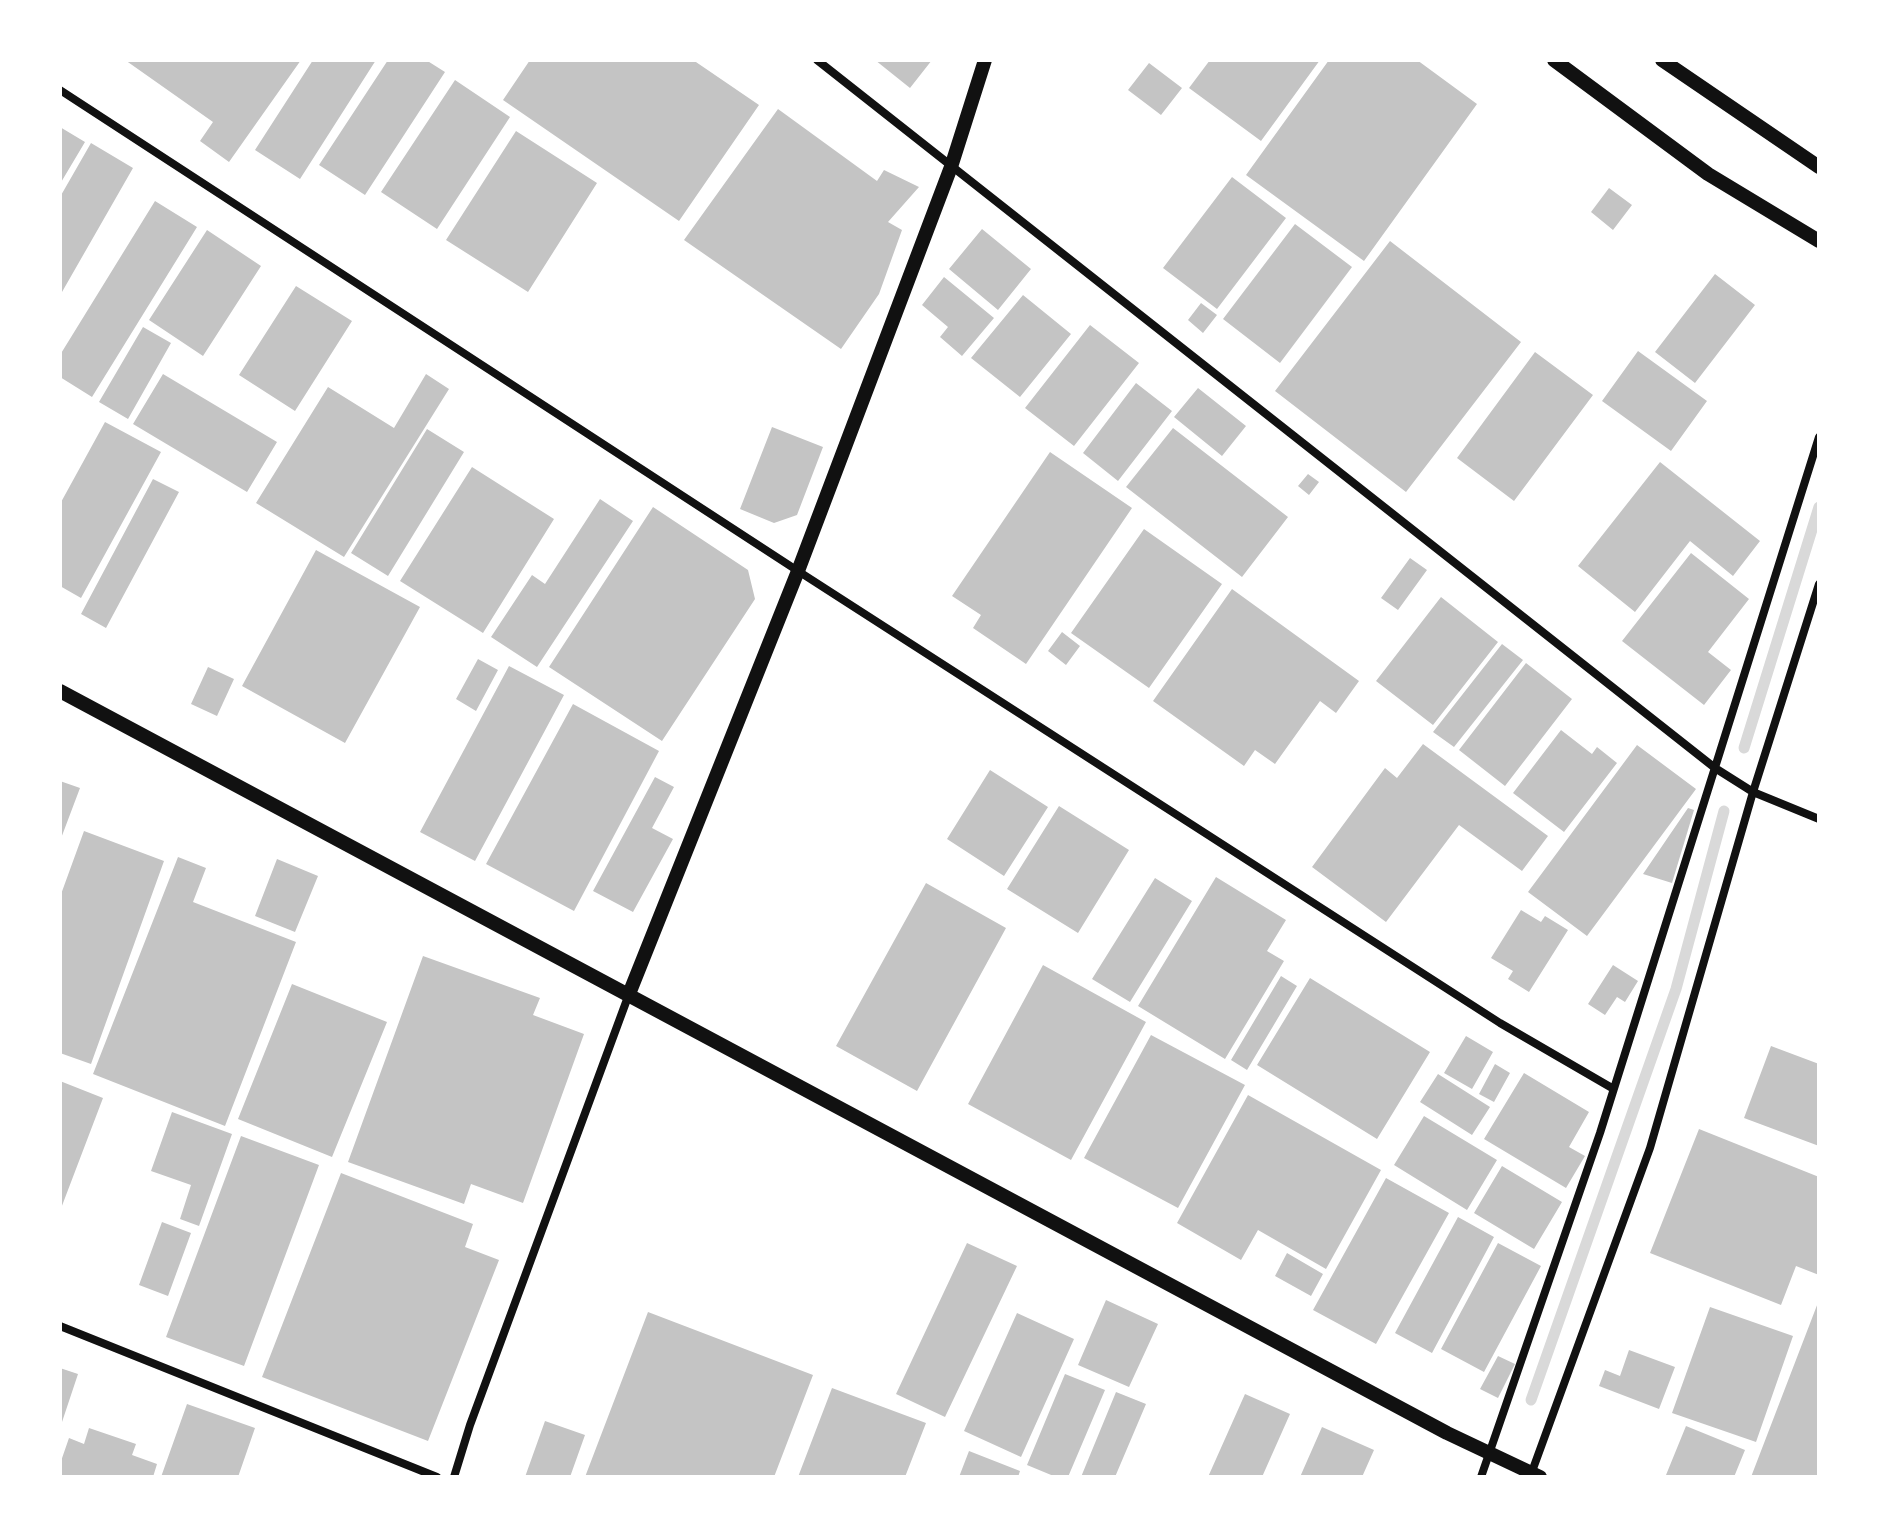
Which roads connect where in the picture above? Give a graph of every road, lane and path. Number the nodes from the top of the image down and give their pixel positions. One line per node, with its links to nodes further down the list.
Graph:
1 (817, 60): 6 (street)
2 (985, 60): 6 (street)
3 (1554, 60): 8 (street)
4 (1662, 60): 7 (street)
5 (60, 90): 10 (street)
6 (951, 167): 10 (street); 13 (street)
7 (1819, 167)
8 (1819, 241)
9 (1819, 437): 13 (street)
10 (798, 571): 16 (street); 17 (street)
11 (1819, 584): 14 (street)
12 (60, 691): 16 (street)
13 (1715, 768): 14 (street); 17 (street)
14 (1753, 792): 15 (street); 20 (street)
15 (1819, 819)
16 (629, 994): 19 (street); 22 (street)
17 (1612, 1088): 19 (street)
18 (60, 1326): 21 (street)
19 (1490, 1455): 20 (street); 23 (street)
20 (1533, 1476)
21 (437, 1477)
22 (454, 1477)
23 (1481, 1477)

